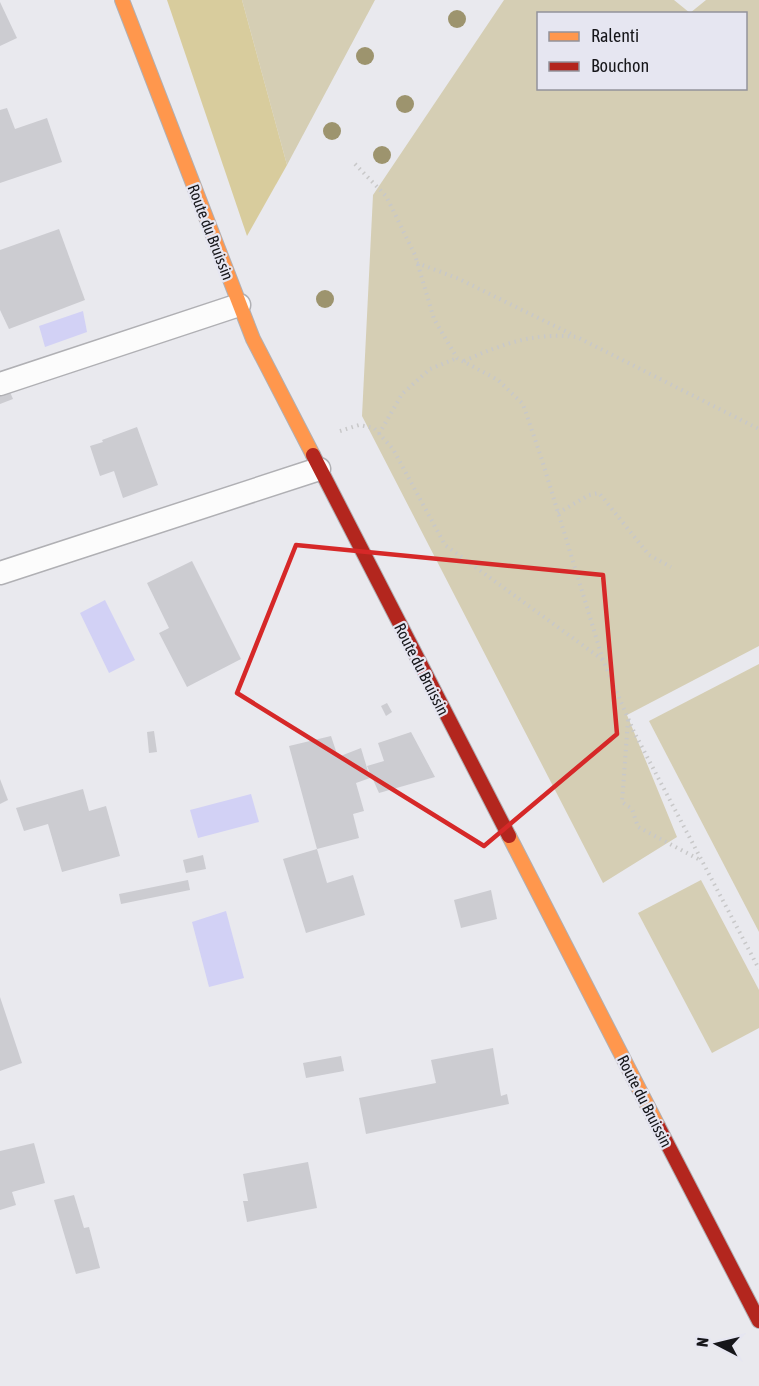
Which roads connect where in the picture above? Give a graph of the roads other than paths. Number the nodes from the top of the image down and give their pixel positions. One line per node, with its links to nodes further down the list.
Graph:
1 (122, 0): 2 (street, Route du Bruissin)
2 (239, 305): 3 (lane); 4 (street, Route du Bruissin)
3 (0, 384)
4 (319, 468): 5 (lane); 6 (street, Route du Bruissin)
5 (0, 573)
6 (759, 1322)

